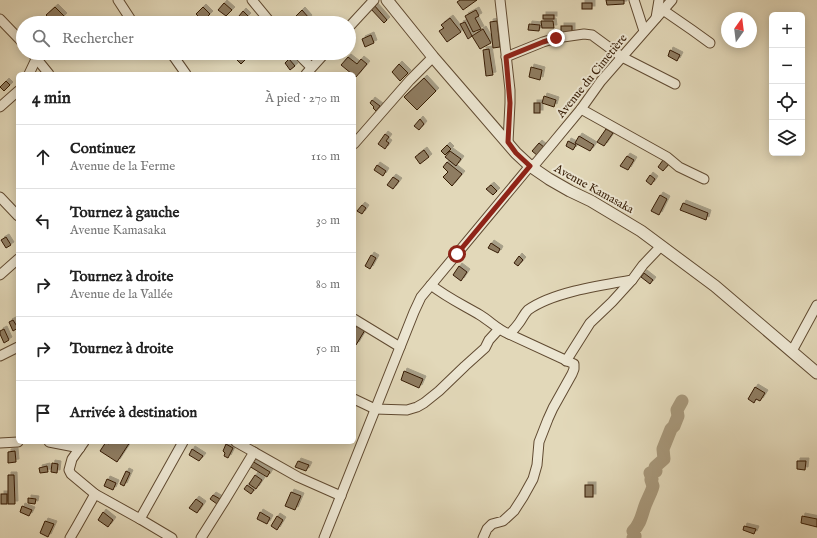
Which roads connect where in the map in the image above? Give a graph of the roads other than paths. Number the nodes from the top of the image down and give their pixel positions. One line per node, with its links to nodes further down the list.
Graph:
1 (118, 0): 10 (street)
2 (252, 0): 11 (street)
3 (374, 0): 14 (street)
4 (387, 0): 18 (street, Avenue Kamasaka)
5 (500, 0): 19 (street)
6 (634, 0): 15 (street)
7 (659, 0): 12 (street)
8 (672, 0): 9 (street, Avenue du Cimetière)
9 (663, 10): 12 (street, Avenue du Cimetière); 17 (street)
10 (128, 16)
11 (265, 16)
12 (656, 18): 15 (street, Avenue du Cimetière)
13 (0, 19): 16 (street)
14 (356, 19)
15 (644, 31): 20 (street, Avenue du Cimetière)
16 (16, 36)
17 (710, 43)
18 (433, 57): 34 (street); 35 (street, Avenue Kamasaka)
19 (506, 57): 20 (street); 35 (street)
20 (622, 57): 30 (street); 33 (street, Avenue du Cimetière)
21 (33, 60): 27 (street)
22 (38, 60): 28 (street)
23 (176, 60): 29 (street)
24 (301, 60): 26 (street)
25 (318, 60): 26 (street)
26 (308, 71)
27 (30, 72)
28 (47, 72)
29 (185, 72)
30 (675, 84)
31 (16, 93): 32 (street)
32 (0, 107)
33 (581, 109): 36 (street, Avenue du Cimetière); 37 (street)
34 (356, 142)
35 (508, 142): 36 (street, Avenue Kamasaka)
36 (530, 166): 40 (street, Avenue Kamasaka); 44 (street, Avenue du Cimetière)
37 (704, 180)
38 (0, 197): 39 (street)
39 (16, 214)
40 (661, 246): 43 (street); 51 (street, Avenue Kamasaka)
41 (16, 261): 42 (street)
42 (0, 275)
43 (632, 280): 48 (street); 53 (street)
44 (431, 285): 47 (street); 49 (street, Avenue du Cimetière)
45 (817, 304): 51 (street)
46 (356, 320): 49 (street)
47 (499, 329): 48 (street); 56 (street)
48 (509, 334): 53 (street)
49 (400, 347): 56 (street, Avenue du Cimetière)
50 (16, 348): 52 (street)
51 (792, 351): 54 (street, Avenue Kamasaka)
52 (0, 356)
53 (566, 361): 71 (street)
54 (817, 372)
55 (356, 400): 56 (street)
56 (375, 409): 65 (street, Avenue du Cimetière)
57 (16, 442): 58 (street)
58 (0, 443)
59 (71, 444): 62 (street)
60 (182, 444): 66 (street)
61 (240, 444): 63 (street)
62 (82, 445): 64 (street)
63 (254, 452): 65 (street); 69 (street)
64 (95, 494): 66 (street); 67 (street)
65 (341, 496): 70 (street, Avenue du Cimetière)
66 (140, 519): 68 (street)
67 (70, 538)
68 (172, 538)
69 (201, 538)
70 (325, 538)
71 (483, 538)

